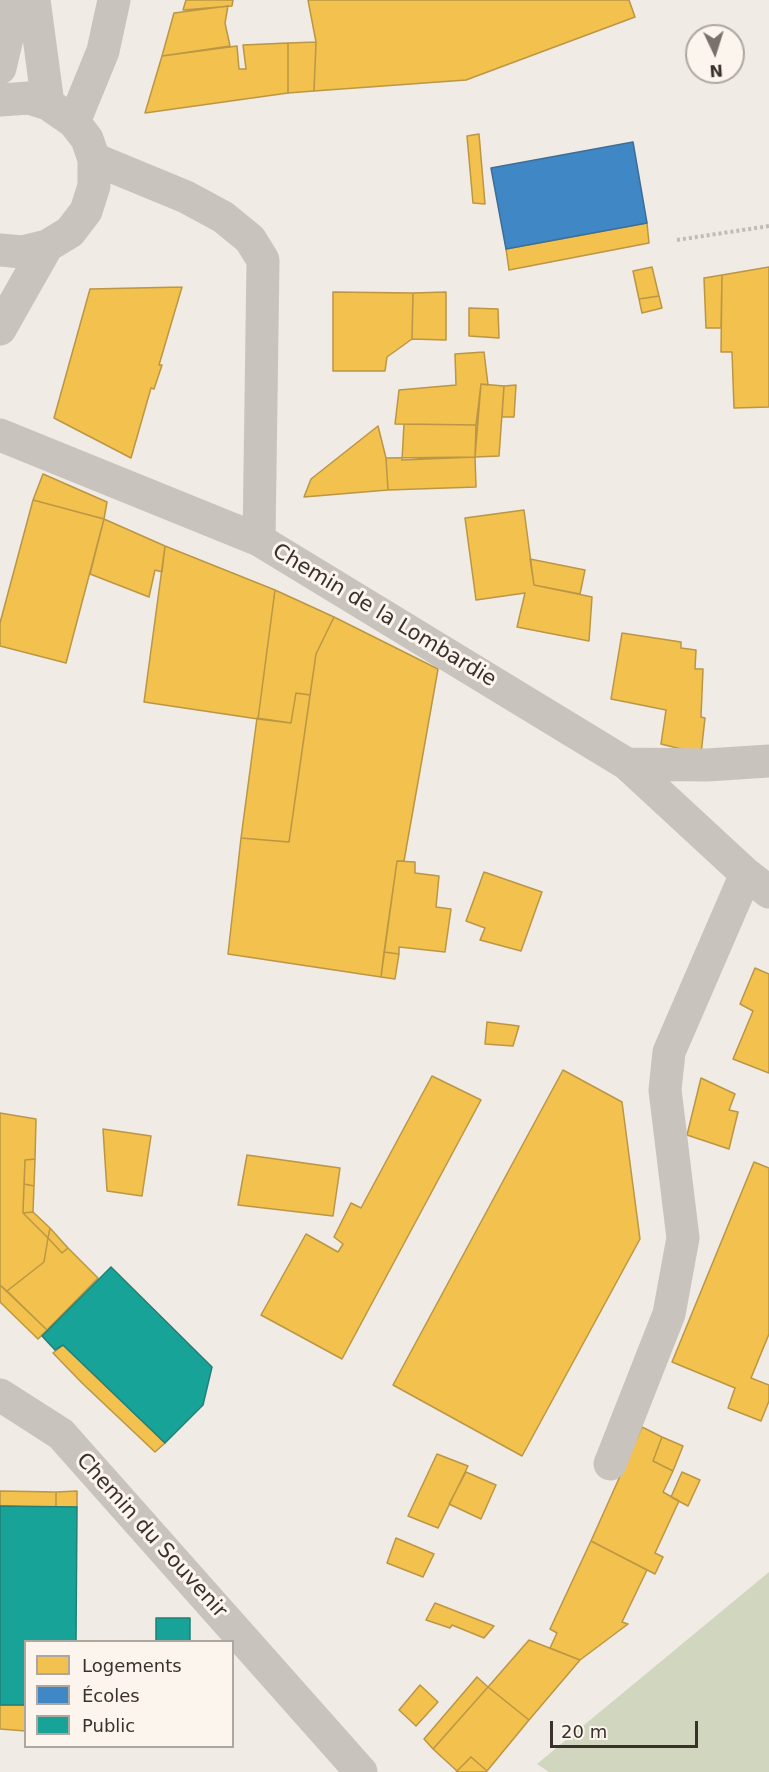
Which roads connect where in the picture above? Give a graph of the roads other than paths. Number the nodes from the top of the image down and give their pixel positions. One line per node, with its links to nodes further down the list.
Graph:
1 (16, 0): 4 (street)
2 (34, 0): 6 (street)
3 (114, 0): 7 (street)
4 (0, 68)
5 (0, 100): 6 (street)
6 (48, 104): 7 (street)
7 (74, 122): 8 (street)
8 (94, 159): 9 (street); 13 (street)
9 (47, 246): 10 (street); 11 (street)
10 (0, 250)
11 (0, 329)
12 (0, 435): 13 (street, Chemin de la Lombardie)
13 (259, 540): 15 (street, Chemin de la Lombardie)
14 (769, 762): 15 (street)
15 (627, 764): 16 (street, Chemin de la Lombardie)
16 (757, 883): 18 (street)
17 (0, 1395): 19 (street, Chemin du Souvenir)
18 (610, 1464)
19 (361, 1772)

